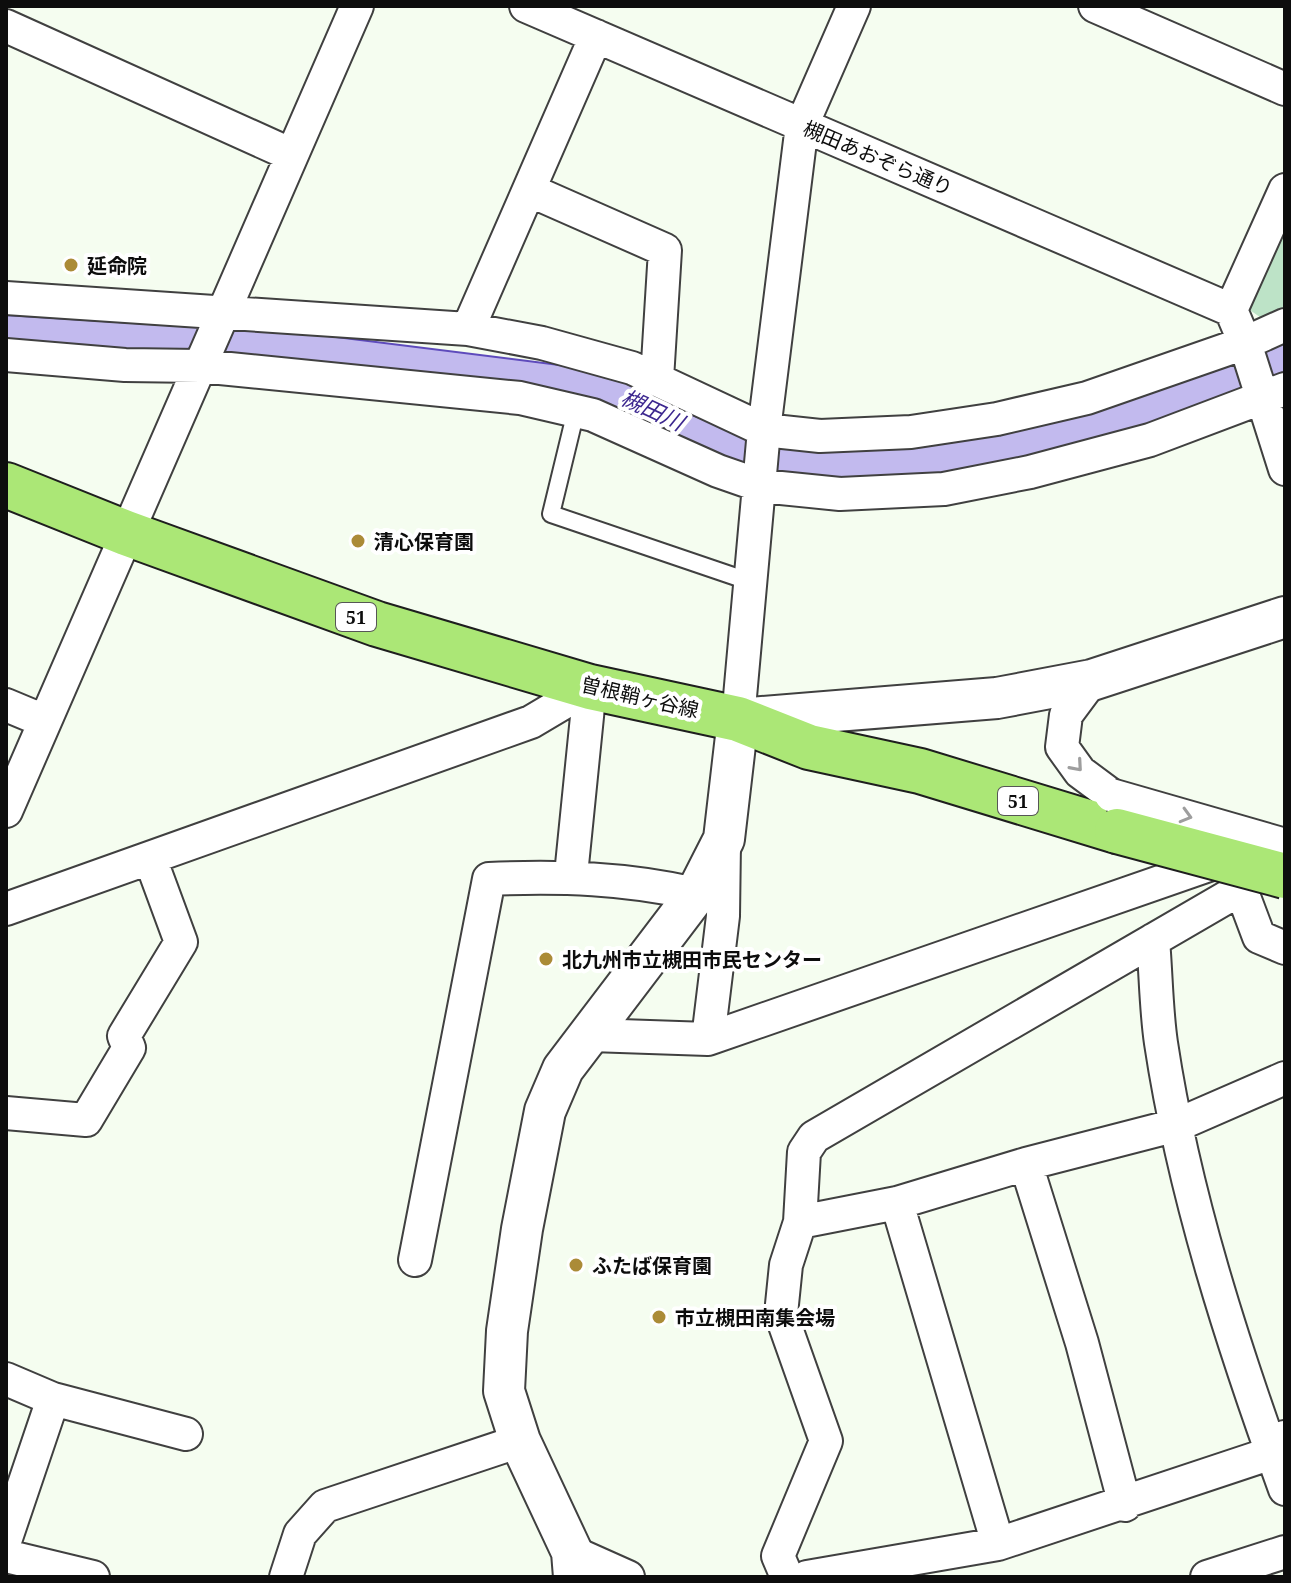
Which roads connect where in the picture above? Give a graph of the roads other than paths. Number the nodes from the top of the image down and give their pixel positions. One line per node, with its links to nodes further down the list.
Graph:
1 (357, 6): 9 (street)
2 (526, 6): 6 (street, 槻田あおぞら通り)
3 (854, 6): 8 (street)
4 (1095, 6): 7 (street)
5 (6, 26): 9 (street)
6 (596, 36): 8 (street, 槻田あおぞら通り); 10 (street)
7 (1285, 89)
8 (802, 125): 13 (street, 槻田あおぞら通り); 23 (street)
9 (292, 155): 14 (street)
10 (529, 190): 16 (street); 20 (street)
11 (1285, 190): 13 (street)
12 (6, 298): 14 (street)
13 (1231, 310): 17 (street)
14 (224, 313): 16 (street); 19 (street)
15 (1285, 325): 17 (street)
16 (468, 329): 20 (street)
17 (1245, 343): 21 (street); 23 (street)
18 (6, 355): 19 (street)
19 (200, 366): 22 (street); 27 (street)
20 (657, 379): 23 (street)
21 (1273, 394): 24 (street); 26 (street)
22 (576, 411): 26 (street); 28 (lane)
23 (764, 430): 26 (street)
24 (1285, 469)
25 (6, 485): 27 (main road, 曽根鞘ヶ谷線 / 51)
26 (761, 486): 28 (street)
27 (126, 533): 31 (main road, 曽根鞘ヶ谷線 / 51); 34 (street)
28 (751, 582): 33 (street)
29 (1285, 617): 30 (street)
30 (1092, 680): 33 (street); 37 (street, one-way to 37, bridge)
31 (590, 687): 33 (main road, 曽根鞘ヶ谷線 / 51); 38 (street); 39 (street)
32 (6, 705): 34 (street)
33 (738, 719): 36 (street); 37 (main road, 曽根鞘ヶ谷線 / 51, bridge)
34 (42, 720): 35 (street)
35 (6, 811)
36 (724, 839): 41 (street); 46 (street)
37 (1282, 850): 40 (street); 46 (street)
38 (150, 858): 42 (street); 48 (street)
39 (571, 875): 41 (street); 53 (street)
40 (1241, 889): 43 (street); 44 (street)
41 (696, 894): 45 (street)
42 (6, 909)
43 (1153, 940): 49 (street); 52 (street)
44 (1285, 948)
45 (591, 1035): 46 (street); 57 (street)
46 (708, 1039)
47 (1285, 1078): 49 (street)
48 (6, 1113)
49 (1177, 1125): 50 (street); 58 (street)
50 (1026, 1164): 51 (street); 60 (street)
51 (897, 1203): 52 (street); 62 (street)
52 (800, 1222): 69 (street)
53 (415, 1260)
54 (6, 1379): 55 (street)
55 (53, 1399): 56 (street); 61 (street)
56 (186, 1434)
57 (520, 1441): 65 (street); 67 (street)
58 (1278, 1445): 59 (street); 60 (street)
59 (1285, 1489)
60 (1125, 1505): 62 (street)
61 (6, 1538)
62 (998, 1544): 70 (street)
63 (1285, 1552): 71 (street)
64 (6, 1556): 66 (street)
65 (573, 1564): 68 (street)
66 (93, 1577)
67 (286, 1577)
68 (628, 1577)
69 (787, 1577)
70 (807, 1577)
71 (1207, 1577)

